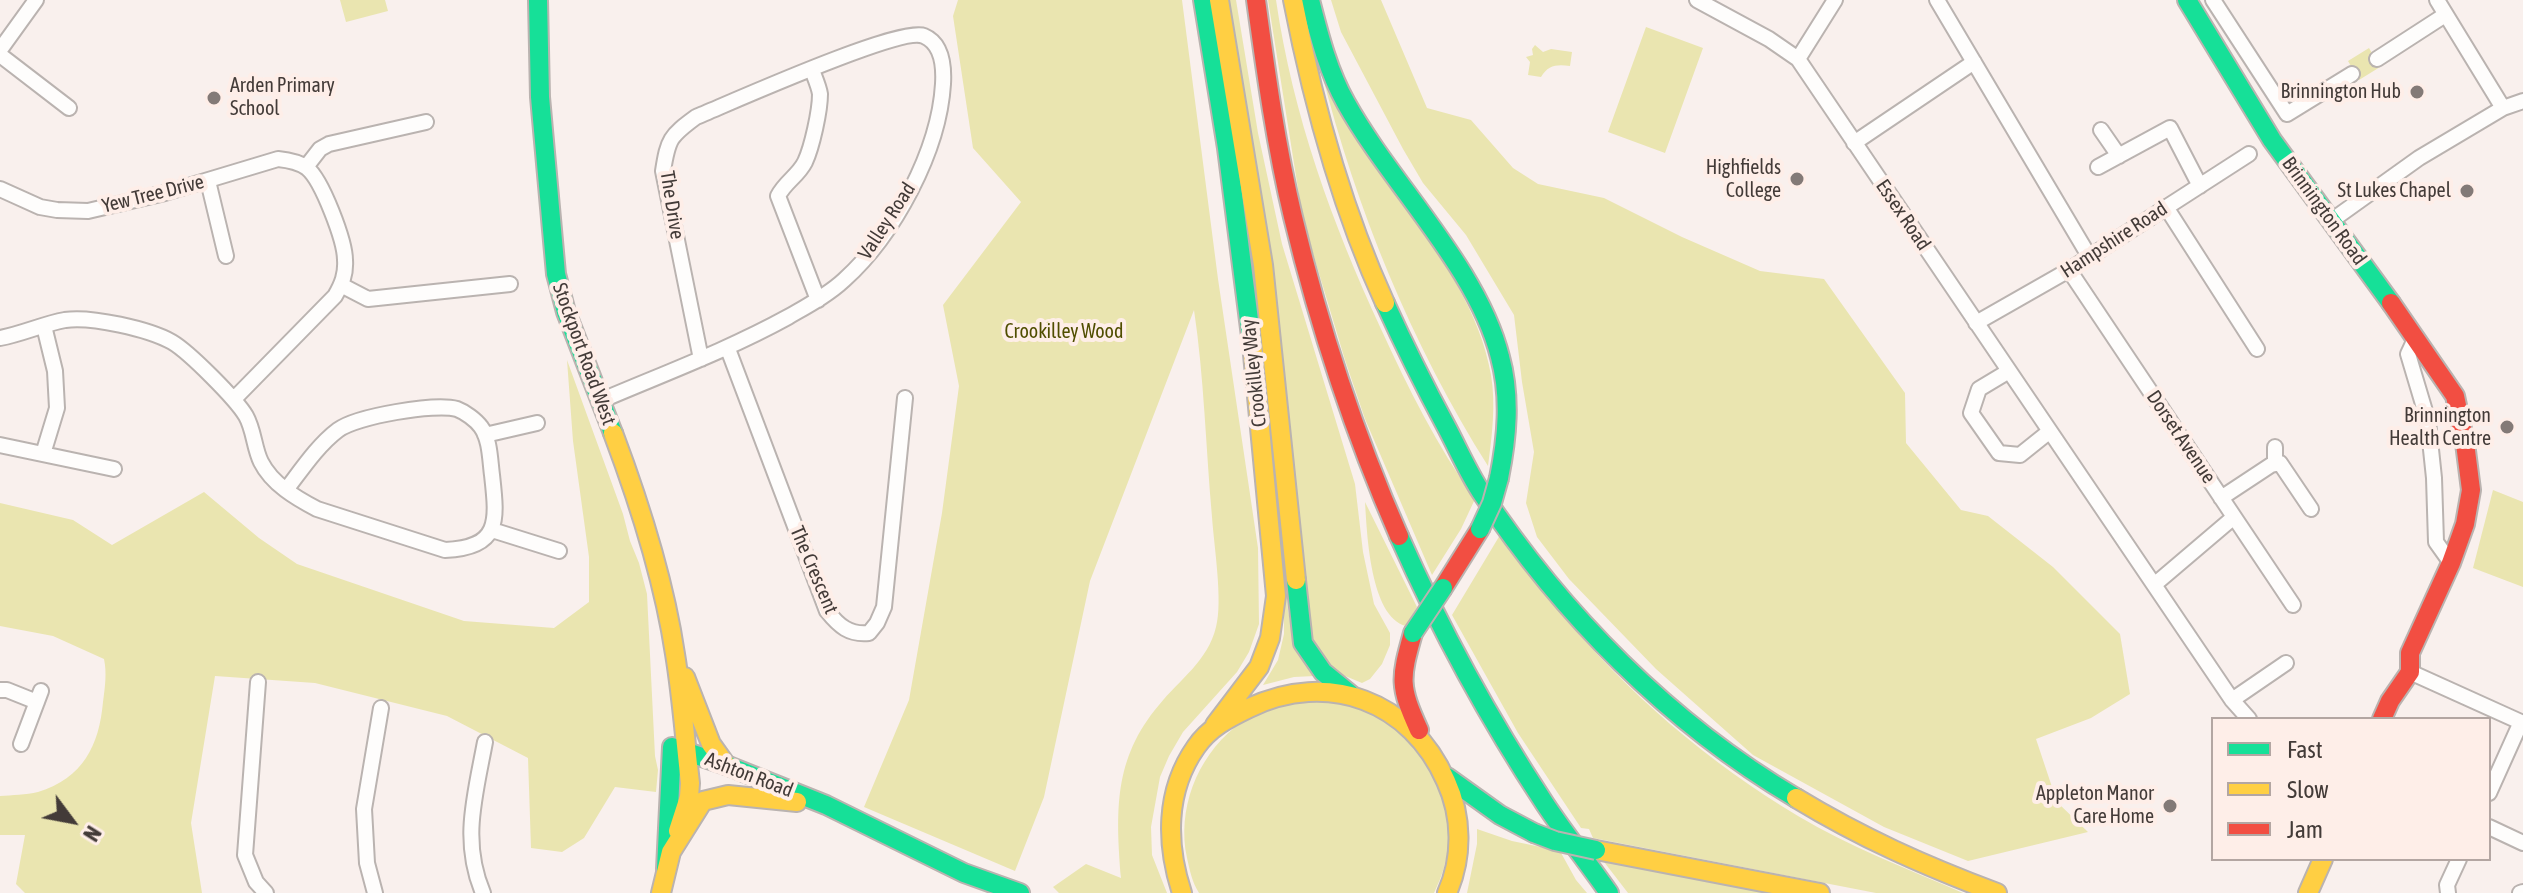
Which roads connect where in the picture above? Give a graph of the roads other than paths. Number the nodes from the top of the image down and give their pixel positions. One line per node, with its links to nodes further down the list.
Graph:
1 (36, 0): 16 (street)
2 (538, 0): 53 (main road, Stockport Road West)
3 (1203, 0): 82 (main road, Crookilley Way)
4 (1219, 0): 76 (main road, Crookilley Way)
5 (1256, 0): 104 (main road)
6 (1293, 0): 106 (main road)
7 (1310, 0): 84 (main road, bridge)
8 (1697, 0): 17 (street)
9 (1835, 0): 17 (street)
10 (1937, 0): 19 (street)
11 (2187, 0): 36 (main road, Brinnington Road)
12 (2213, 0): 21 (street)
13 (2437, 0): 14 (street)
14 (2445, 15): 18 (street); 24 (street)
15 (936, 47): 20 (street, The Drive); 42 (street, Valley Road)
16 (0, 52): 23 (street)
17 (1798, 59): 27 (street, Essex Road)
18 (2377, 59)
19 (1974, 62): 27 (street); 38 (street)
20 (812, 70): 42 (street); 49 (street, The Drive)
21 (2352, 74)
22 (2523, 101): 24 (street)
23 (69, 108)
24 (2503, 108): 36 (street)
25 (426, 122): 30 (street)
26 (2101, 130): 29 (street)
27 (1854, 143): 43 (street, Essex Road)
28 (2249, 154): 33 (street, Hampshire Road)
29 (2119, 156): 31 (street); 33 (street)
30 (306, 167): 32 (street, Yew Tree Drive); 41 (street)
31 (2098, 167)
32 (208, 181): 34 (street, Yew Tree Drive); 37 (street)
33 (2200, 186): 35 (street, Hampshire Road)
34 (0, 189)
35 (2166, 207): 38 (street, Hampshire Road); 48 (street)
36 (2331, 221): 45 (main road, Brinnington Road)
37 (226, 256)
38 (2089, 256): 39 (street, Hampshire Road)
39 (2069, 270): 43 (street, Hampshire Road); 63 (street, Dorset Avenue)
40 (510, 284): 41 (street)
41 (341, 285): 52 (street)
42 (818, 300): 47 (street, Valley Road)
43 (1976, 323): 50 (street, Essex Road)
44 (44, 326): 46 (street); 52 (street); 59 (street)
45 (2416, 337): 68 (street); 68 (main road, Brinnington Road)
46 (0, 338)
47 (728, 349): 49 (street, Valley Road); 51 (street, The Crescent)
48 (2257, 349)
49 (701, 359): 53 (street)
50 (2009, 371): 55 (street, Essex Road); 55 (street)
51 (905, 398)
52 (234, 399): 62 (street)
53 (600, 401): 71 (main road, Stockport Road West)
54 (537, 423): 56 (street)
55 (2050, 431): 69 (street, Essex Road)
56 (485, 435): 62 (street); 66 (street)
57 (0, 445): 59 (street)
58 (2275, 447): 60 (street)
59 (43, 454): 61 (street)
60 (2275, 463): 63 (street); 64 (street)
61 (114, 469)
62 (286, 490): 66 (street)
63 (2221, 498): 65 (street, Dorset Avenue)
64 (2311, 509)
65 (2234, 517): 69 (street); 70 (street, Dorset Avenue)
66 (492, 530): 67 (street)
67 (559, 551)
68 (2451, 563): 73 (main road, Brinnington Road)
69 (2154, 585): 77 (street, Essex Road)
70 (2293, 605)
71 (675, 652): 86 (main road, Stockport Road West); 87 (main road, Stockport Road West)
72 (2286, 663): 77 (street)
73 (2410, 672): 80 (main road); 81 (street)
74 (258, 682): 98 (street)
75 (0, 690): 85 (street)
76 (1350, 694): 82 (main road); 84 (main road)
77 (2232, 700): 79 (street, Essex Road)
78 (381, 708): 99 (street)
79 (2247, 717)
80 (2383, 717)
81 (2522, 723): 89 (street)
82 (1212, 729): 103 (main road, Crookilley Way)
83 (485, 742): 100 (street)
84 (1425, 742): 88 (main road)
85 (21, 744)
86 (680, 757): 87 (main road, Ashton Road); 90 (main road, Ashton Road); 94 (main road, Stockport Road West)
87 (726, 765): 91 (main road, Ashton Road)
88 (1447, 777): 97 (main road); 105 (main road, bridge)
89 (2491, 789)
90 (790, 801): 91 (main road, Ashton Road); 94 (main road, Ashton Road)
91 (826, 805): 102 (main road, Ashton Road)
92 (2491, 828): 93 (street)
93 (2523, 843)
94 (668, 860): 101 (main road, Stockport Road West)
95 (2322, 861): 107 (main road)
96 (2458, 861): 108 (street)
97 (1449, 891)
98 (266, 893)
99 (375, 893)
100 (483, 893)
101 (661, 893)
102 (1022, 893)
103 (1182, 893)
104 (1609, 893)
105 (1820, 893)
106 (1997, 893)
107 (2308, 893)
108 (2448, 893)

